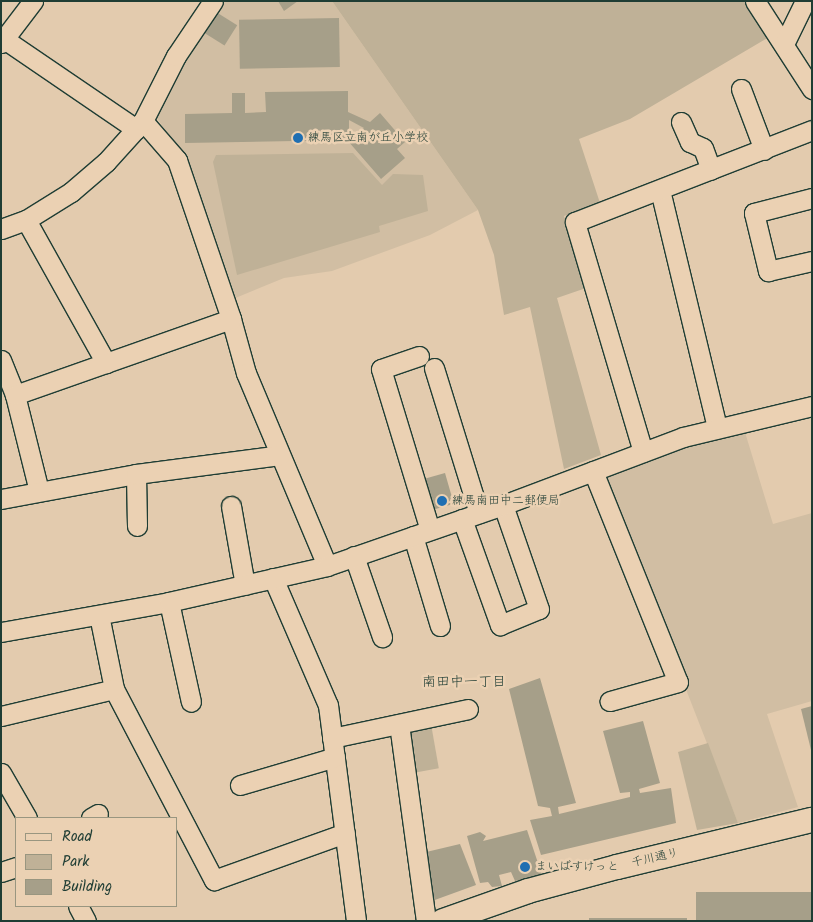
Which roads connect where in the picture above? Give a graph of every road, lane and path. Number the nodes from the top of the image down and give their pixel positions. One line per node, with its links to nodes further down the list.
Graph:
1 (33, 1): 5 (street)
2 (213, 1): 10 (street)
3 (756, 1): 6 (street)
4 (805, 1): 6 (street)
5 (3, 41): 10 (street)
6 (784, 44): 8 (street)
7 (741, 89): 12 (street)
8 (812, 89)
9 (681, 122): 13 (street)
10 (139, 125): 16 (street); 19 (street)
11 (812, 130): 12 (street)
12 (764, 150): 13 (street)
13 (711, 170): 14 (street)
14 (660, 190): 26 (street); 27 (street)
15 (812, 198): 18 (street)
16 (26, 220): 17 (street); 22 (street)
17 (1, 229)
18 (812, 261)
19 (232, 319): 22 (street); 28 (street)
20 (419, 356): 37 (street)
21 (1, 360): 24 (street)
22 (106, 363): 24 (street)
23 (434, 368): 35 (street)
24 (15, 395): 31 (street)
25 (812, 406): 26 (street)
26 (717, 428): 27 (street)
27 (643, 452): 29 (street)
28 (280, 455): 30 (street); 39 (street)
29 (593, 471): 33 (street); 49 (street)
30 (136, 474): 31 (street); 36 (street)
31 (39, 491): 32 (street)
32 (1, 499)
33 (503, 505): 35 (street); 35 (street)
34 (231, 506): 41 (street)
35 (470, 516): 37 (street)
36 (137, 526)
37 (422, 533): 38 (street); 44 (street)
38 (354, 556): 39 (street); 46 (street)
39 (327, 566): 40 (street)
40 (273, 578): 41 (street); 53 (street)
41 (245, 585): 42 (street)
42 (169, 602): 43 (street); 48 (street)
43 (99, 615): 45 (street); 47 (street)
44 (440, 626)
45 (1, 632)
46 (382, 637)
47 (114, 688): 51 (street); 60 (street)
48 (191, 702)
49 (610, 702)
50 (468, 709): 52 (street)
51 (1, 716)
52 (399, 724): 53 (street); 66 (street)
53 (332, 738): 54 (street)
54 (335, 757): 56 (street); 60 (street)
55 (1, 773): 57 (street)
56 (240, 785)
57 (8, 798): 58 (street)
58 (27, 817)
59 (812, 820): 67 (main road, 千川通り)
60 (345, 833): 65 (street)
61 (15, 867): 62 (street)
62 (1, 872)
63 (79, 907): 64 (street)
64 (86, 921)
65 (356, 921)
66 (426, 921)
67 (443, 921)

